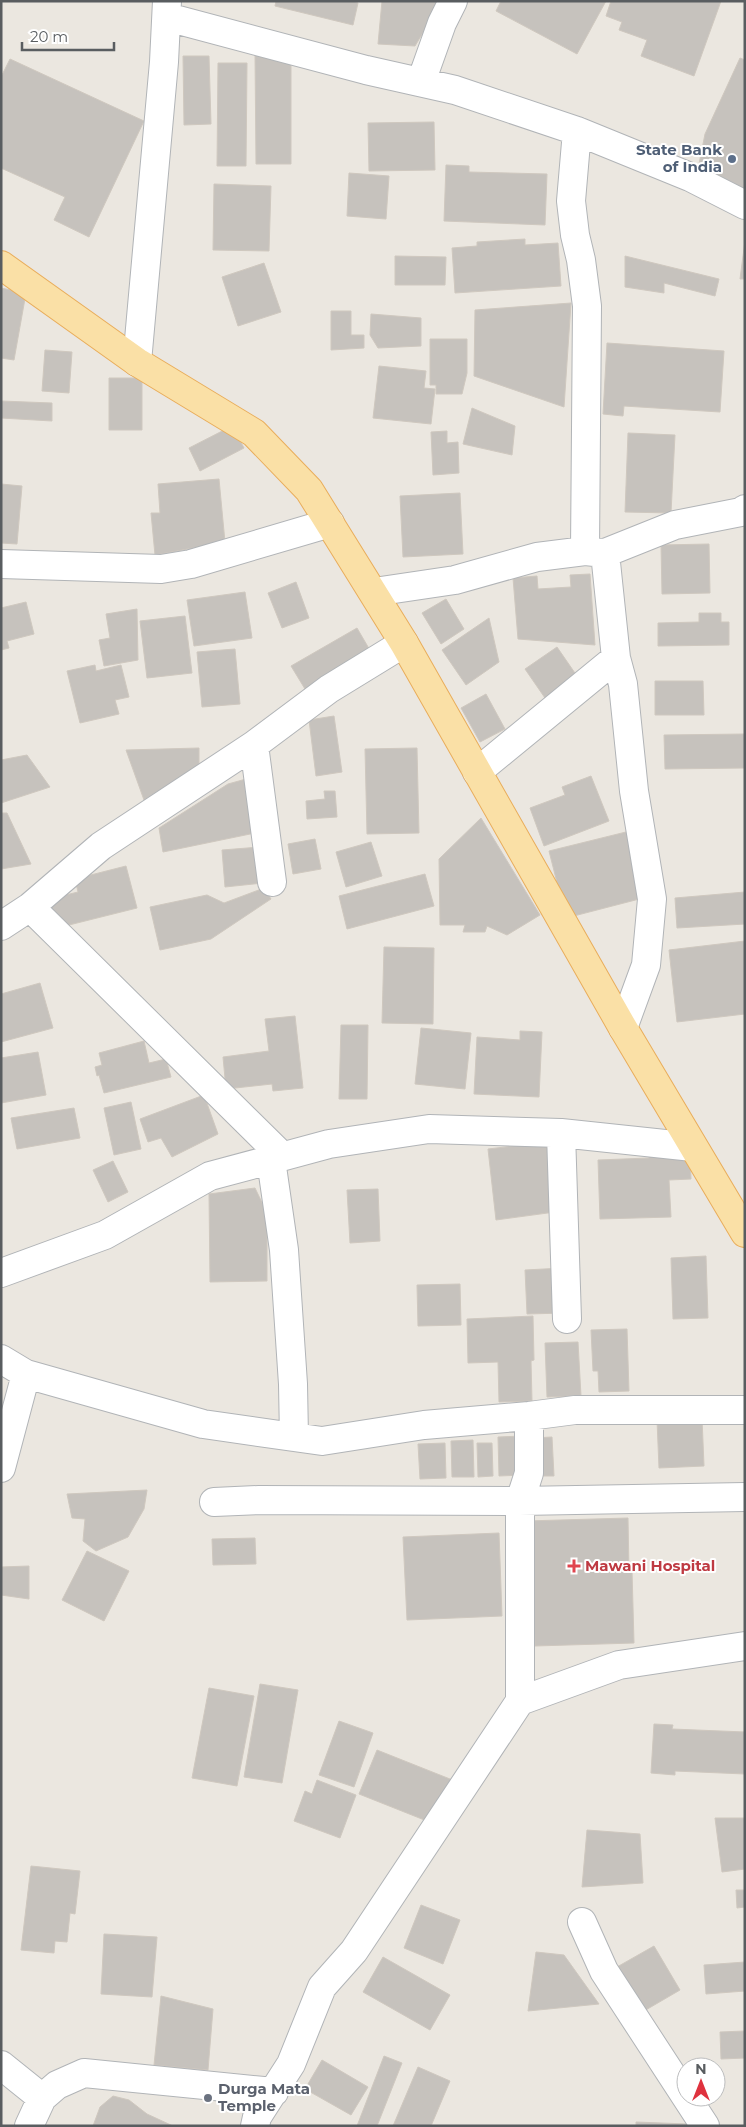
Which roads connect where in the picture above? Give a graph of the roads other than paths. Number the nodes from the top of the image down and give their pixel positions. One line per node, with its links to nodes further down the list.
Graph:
1 (453, 1): 3 (street)
2 (167, 9): 3 (street); 7 (street)
3 (420, 82): 4 (street)
4 (578, 131): 5 (street); 10 (street)
5 (745, 205)
6 (1, 265): 7 (main road)
7 (137, 362): 9 (main road)
8 (745, 509): 10 (street)
9 (330, 523): 11 (street); 12 (main road)
10 (595, 552): 12 (street); 14 (street)
11 (1, 564)
12 (374, 592): 13 (main road)
13 (404, 643): 15 (street); 16 (main road)
14 (616, 658): 16 (street); 20 (street)
15 (254, 745): 17 (street); 18 (street)
16 (477, 772): 20 (main road)
17 (272, 882)
18 (30, 907): 19 (street); 23 (street)
19 (1, 926)
20 (623, 1028): 22 (main road)
21 (561, 1133): 22 (street); 23 (street); 26 (street)
22 (693, 1147): 24 (main road)
23 (277, 1158): 25 (street); 31 (street)
24 (745, 1234)
25 (1, 1273)
26 (567, 1319)
27 (1, 1359): 28 (street)
28 (26, 1374): 31 (street); 32 (street)
29 (745, 1410): 30 (street)
30 (529, 1416): 31 (street); 34 (street)
31 (294, 1437)
32 (1, 1468)
33 (745, 1497): 34 (street)
34 (520, 1501): 35 (street); 37 (street)
35 (214, 1502)
36 (745, 1646): 37 (street)
37 (520, 1701): 40 (street)
38 (582, 1922): 44 (street)
39 (1, 2065): 41 (street)
40 (274, 2092): 41 (street); 42 (street)
41 (42, 2098): 43 (street)
42 (263, 2123)
43 (29, 2126)
44 (705, 2126)

